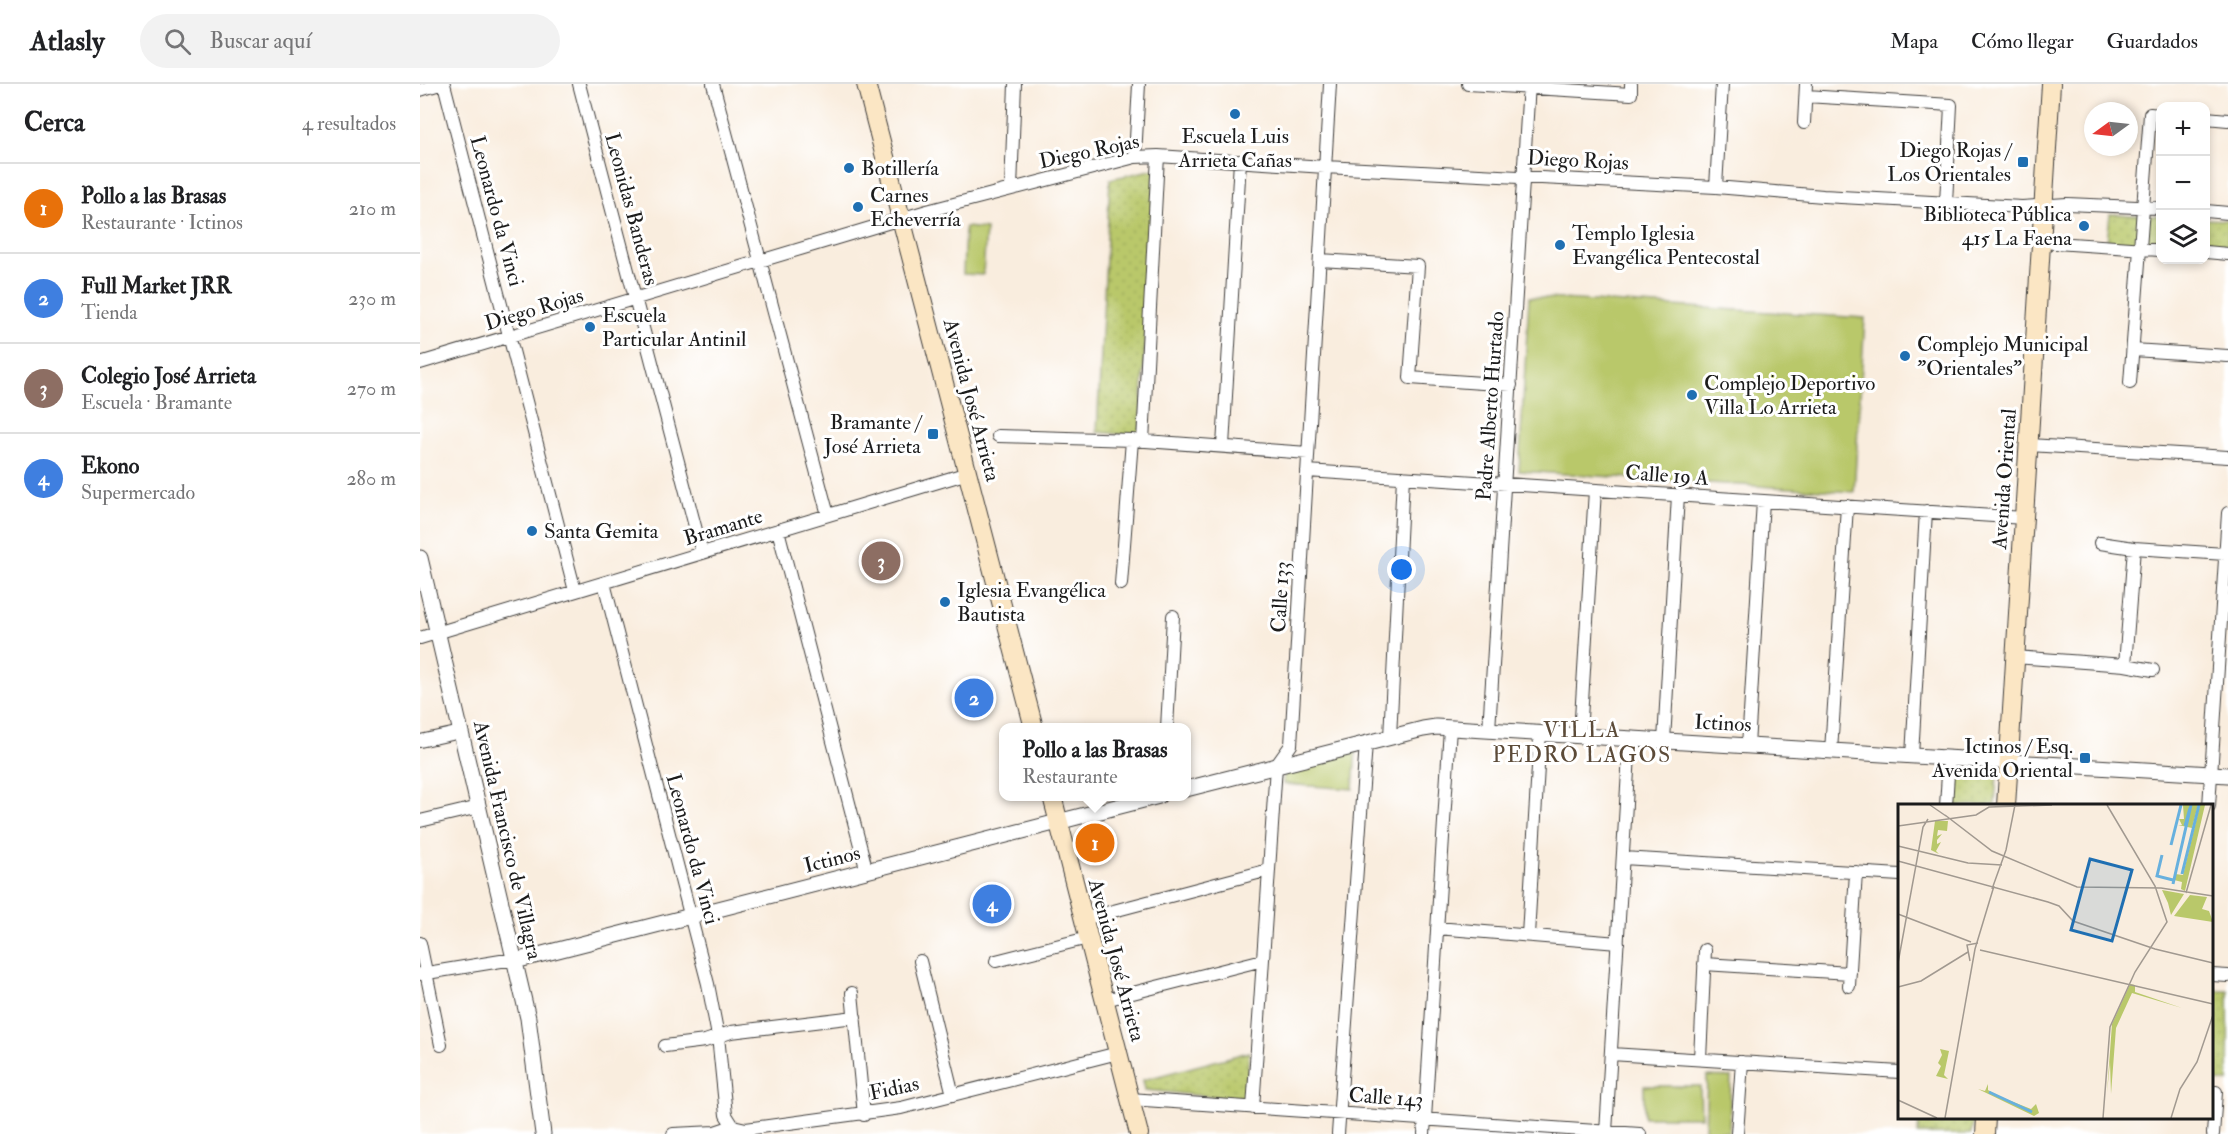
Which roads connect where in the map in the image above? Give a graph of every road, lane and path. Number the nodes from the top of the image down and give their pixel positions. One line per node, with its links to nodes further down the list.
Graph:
1 (440, 84): 14 (street)
2 (444, 84): 42 (street, Leonardo da Vinci)
3 (579, 84): 41 (street, Leonidas Banderas)
4 (714, 84): 40 (street)
5 (866, 84): 33 (main road, Avenida José Arrieta)
6 (1015, 84): 25 (street)
7 (1139, 84): 21 (street)
8 (1330, 84): 23 (street, Calle 133)
9 (1468, 84): 13 (street)
10 (1631, 84): 13 (street)
11 (1722, 84): 26 (street)
12 (2051, 84): 28 (main road, Avenida Oriental)
13 (1529, 86): 24 (street, Padre Alberto Hurtado)
14 (420, 90)
15 (1806, 90): 19 (street); 27 (street)
16 (2155, 114): 29 (street)
17 (2210, 118): 18 (street)
18 (2228, 120)
19 (1804, 123)
20 (1158, 156): 21 (street, Diego Rojas); 22 (street, Diego Rojas); 49 (street)
21 (1135, 158): 25 (street, Diego Rojas)
22 (1240, 161): 23 (street, Diego Rojas); 50 (street)
23 (1325, 167): 24 (street, Diego Rojas); 39 (street, Calle 133)
24 (1524, 177): 26 (street, Diego Rojas); 47 (street, Padre Alberto Hurtado)
25 (1011, 188): 33 (street, Diego Rojas)
26 (1716, 188): 27 (street, Diego Rojas)
27 (1946, 203): 28 (street, Diego Rojas)
28 (2044, 206): 29 (street, Diego Rojas); 34 (main road, Avenida Oriental)
29 (2144, 207): 30 (street, Diego Rojas); 35 (street)
30 (2156, 208)
31 (2210, 211): 32 (street)
32 (2228, 213)
33 (902, 218): 40 (street, Diego Rojas); 55 (main road, Avenida José Arrieta)
34 (2041, 242): 35 (street); 51 (main road, Avenida Oriental)
35 (2141, 249): 36 (street); 43 (street)
36 (2156, 250)
37 (2210, 252): 38 (street)
38 (2228, 254)
39 (1320, 260): 47 (street); 52 (street, Calle 133)
40 (759, 261): 41 (street, Diego Rojas); 64 (street)
41 (635, 299): 42 (street, Diego Rojas); 69 (street, Leonidas Banderas)
42 (510, 336): 45 (street, Diego Rojas); 74 (street, Leonardo da Vinci)
43 (2133, 350): 44 (street); 46 (street)
44 (2228, 356)
45 (420, 363)
46 (2130, 383)
47 (1510, 385): 57 (street, Padre Alberto Hurtado)
48 (998, 436): 49 (street)
49 (1138, 440): 50 (street); 73 (street)
50 (1223, 446): 52 (street)
51 (2029, 446): 53 (street); 65 (main road, Avenida Oriental)
52 (1308, 453): 54 (street, Calle 133)
53 (2228, 457)
54 (1307, 471): 56 (street, Calle 19 A); 98 (street, Calle 133)
55 (968, 473): 64 (street, Bramante); 81 (main road, Avenida José Arrieta)
56 (1403, 477): 57 (street, Calle 19 A); 88 (street)
57 (1504, 484): 58 (street, Calle 19 A); 84 (street, Padre Alberto Hurtado)
58 (1595, 490): 59 (street, Calle 19 A); 87 (street)
59 (1678, 495): 60 (street, Calle 19 A); 91 (street)
60 (1762, 501): 61 (street, Calle 19 A); 93 (street)
61 (1847, 506): 62 (street, Calle 19 A); 94 (street)
62 (1926, 511): 65 (street, Calle 19 A); 95 (street)
63 (2228, 513): 71 (street)
64 (828, 515): 66 (street, Bramante)
65 (2024, 518): 78 (main road, Avenida Oriental)
66 (778, 530): 69 (street, Bramante); 112 (street)
67 (2100, 543): 68 (street)
68 (2134, 548): 71 (street); 79 (street)
69 (702, 553): 72 (street, Bramante)
70 (420, 558): 76 (street, Avenida Francisco de Villagra)
71 (2226, 561): 99 (street)
72 (604, 583): 74 (street, Bramante); 115 (street, Leonardo da Vinci)
73 (1121, 584)
74 (575, 591): 76 (street, Bramante)
75 (1173, 616): 82 (street)
76 (438, 633): 77 (street, Bramante); 85 (street, Avenida Francisco de Villagra)
77 (420, 638)
78 (2016, 657): 79 (street); 97 (main road, Avenida Oriental)
79 (2125, 665): 80 (street)
80 (2152, 670)
81 (1033, 723)
82 (1167, 723)
83 (1450, 728): 84 (street, Ictinos); 88 (street, Ictinos); 117 (street)
84 (1489, 730): 86 (street, Ictinos)
85 (461, 732): 90 (street); 107 (street, Avenida Francisco de Villagra)
86 (1540, 733): 87 (street, Ictinos); 118 (street)
87 (1580, 735): 89 (street, Ictinos)
88 (1390, 737): 92 (street, Ictinos)
89 (1630, 738): 91 (street, Ictinos); 110 (street)
90 (420, 741)
91 (1664, 741): 93 (street, Ictinos)
92 (1365, 743): 98 (street, Ictinos); 148 (street)
93 (1748, 746): 94 (street, Ictinos)
94 (1831, 751): 95 (street, Ictinos)
95 (1912, 756): 96 (street, Ictinos)
96 (1949, 758): 97 (street, Ictinos); 104 (street)
97 (2009, 761): 99 (street, Ictinos); 105 (main road, Avenida Oriental)
98 (1276, 766): 101 (street, Ictinos); 111 (street, Calle 133)
99 (2211, 774): 100 (street, Ictinos); 106 (street)
100 (2228, 775)
101 (1191, 788)
102 (1053, 801): 109 (main road, Avenida José Arrieta)
103 (1140, 801): 109 (street, Ictinos)
104 (1946, 804)
105 (2006, 804)
106 (2209, 804)
107 (478, 807): 108 (street); 124 (street, Avenida Francisco de Villagra)
108 (420, 821)
109 (1058, 822): 112 (street, Ictinos); 116 (main road, Avenida José Arrieta)
110 (1623, 858): 113 (street); 121 (street)
111 (1269, 870): 116 (street); 123 (street, Calle 133)
112 (867, 872): 115 (street, Ictinos)
113 (1856, 872): 114 (street); 128 (street)
114 (1898, 874)
115 (690, 917): 124 (street, Ictinos); 136 (street, Leonardo da Vinci)
116 (1083, 919): 119 (main road, Avenida José Arrieta)
117 (1437, 928): 118 (street); 150 (street)
118 (1528, 935): 121 (street)
119 (1088, 938): 126 (street); 134 (main road, Avenida José Arrieta)
120 (420, 943): 129 (street)
121 (1618, 943): 140 (street)
122 (1705, 950): 127 (street)
123 (1263, 960): 134 (street); 147 (street, Calle 133)
124 (515, 961): 129 (street); 154 (street, Avenida Francisco de Villagra)
125 (920, 961): 145 (street)
126 (996, 961)
127 (1704, 964): 128 (street); 141 (street)
128 (1850, 972): 132 (street)
129 (423, 974): 137 (street)
130 (2213, 975): 131 (street)
131 (2228, 976)
132 (1849, 986)
133 (852, 993): 135 (street)
134 (1105, 1000): 139 (main road, Avenida José Arrieta)
135 (855, 1017): 136 (street); 149 (street)
136 (718, 1036): 138 (street); 152 (street, Leonardo da Vinci)
137 (441, 1046)
138 (665, 1046)
139 (1118, 1053): 145 (street, Fidias); 146 (main road, Avenida José Arrieta)
140 (1611, 1054): 141 (street); 153 (street)
141 (1700, 1059): 142 (street)
142 (1742, 1062): 143 (street); 160 (street)
143 (1898, 1072)
144 (2218, 1092): 162 (street)
145 (953, 1095): 149 (street, Fidias)
146 (1130, 1099): 147 (street, Calle 143); 156 (main road, Avenida José Arrieta)
147 (1253, 1108): 148 (street, Calle 143)
148 (1339, 1113): 150 (street, Calle 143); 157 (street)
149 (864, 1115): 152 (street, Fidias)
150 (1425, 1119): 153 (street, Calle 143); 158 (street)
151 (1986, 1119): 161 (main road)
152 (733, 1126): 155 (street, Fidias)
153 (1606, 1132): 159 (street, Calle 143)
154 (543, 1134)
155 (673, 1134)
156 (1139, 1134)
157 (1338, 1134)
158 (1424, 1134)
159 (1640, 1134)
160 (1737, 1134)
161 (1984, 1134)
162 (2213, 1134)

